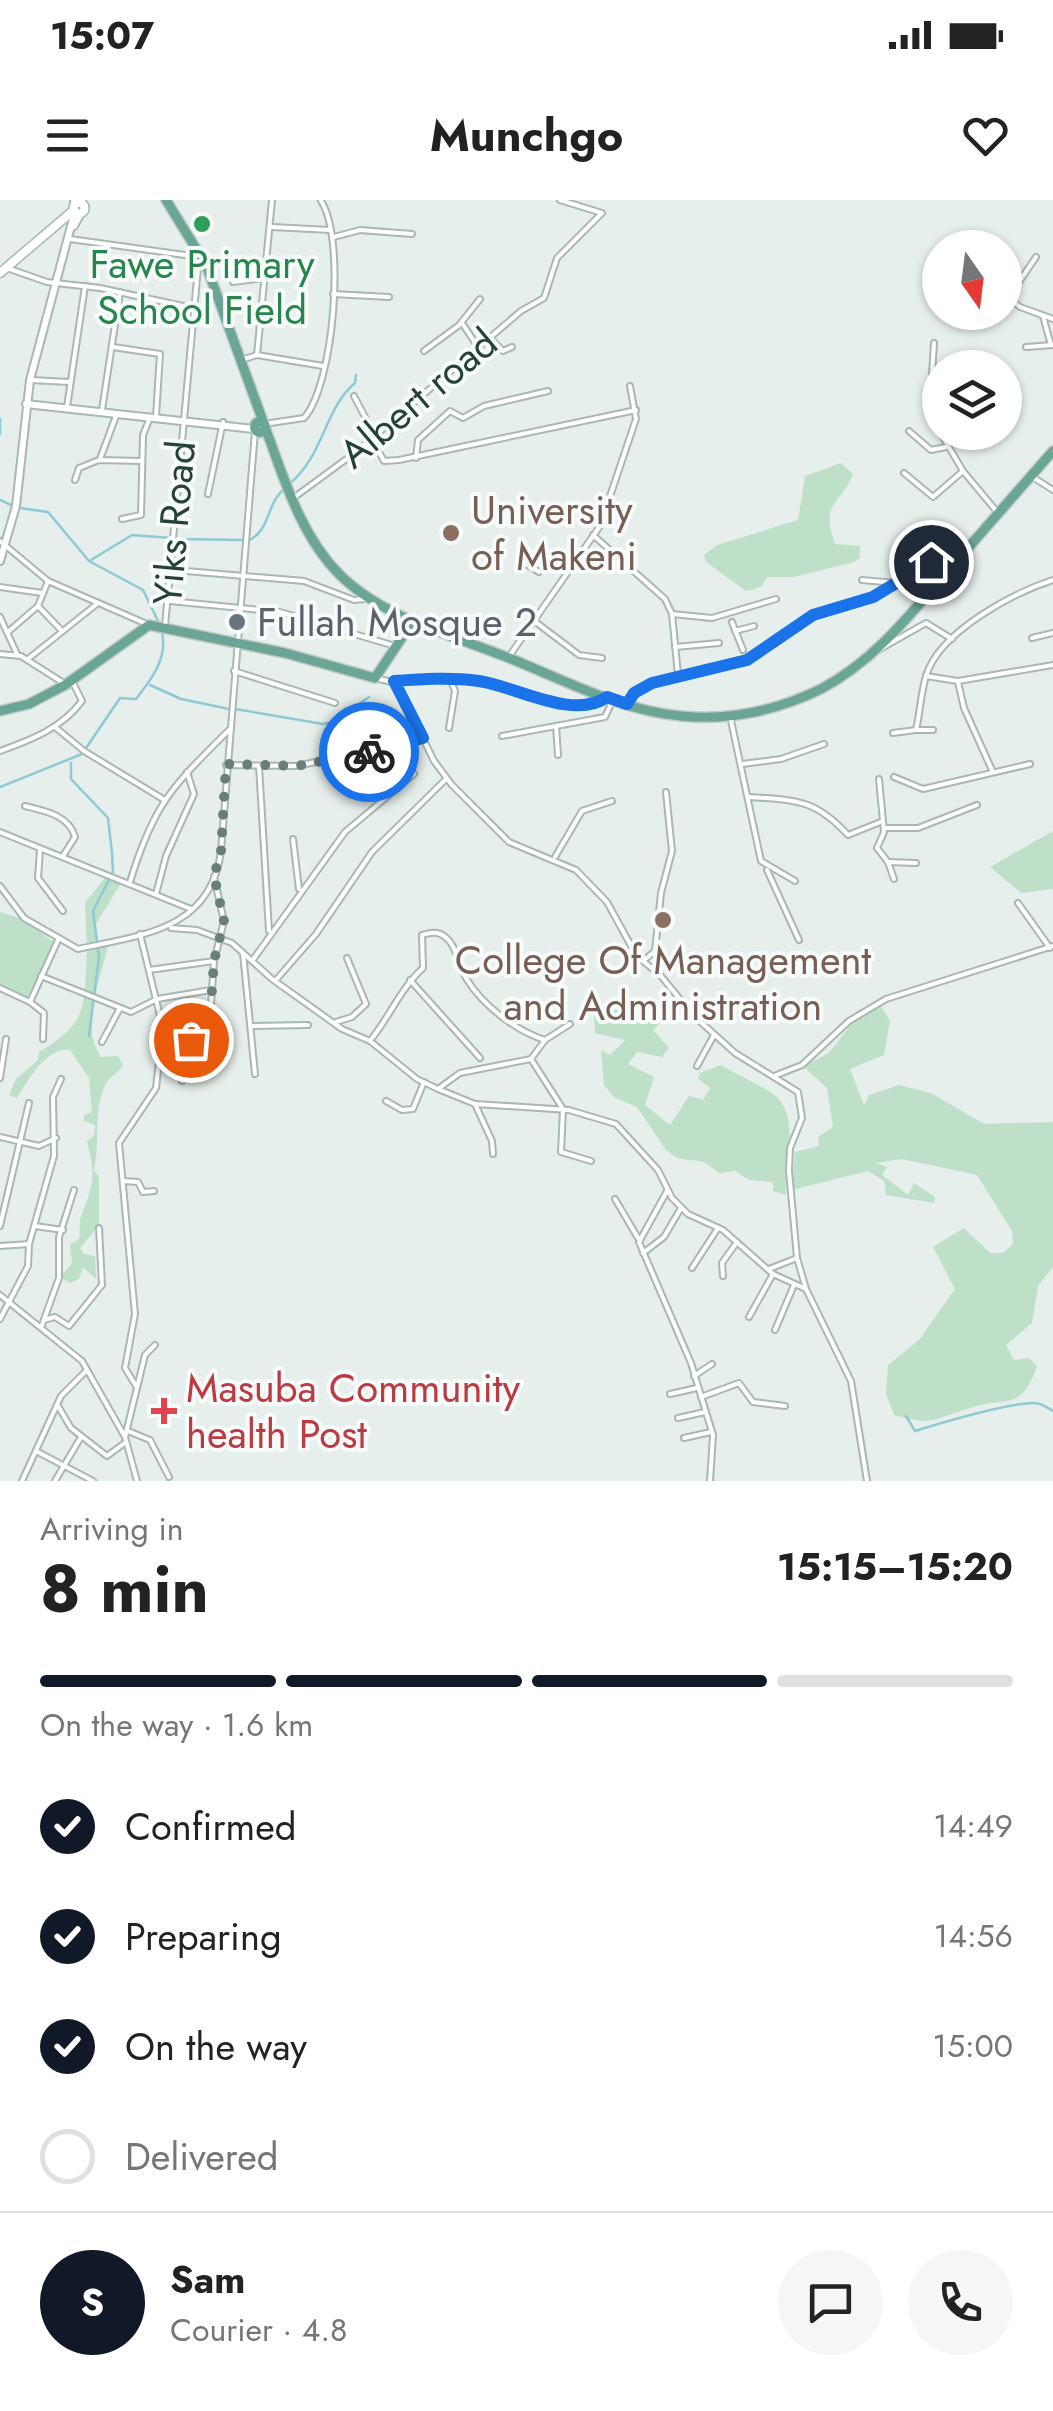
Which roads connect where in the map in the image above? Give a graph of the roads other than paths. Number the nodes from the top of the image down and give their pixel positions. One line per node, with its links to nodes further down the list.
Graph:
1 (166, 200): 12 (main road)
2 (272, 200): 6 (street)
3 (560, 200): 27 (street, Albert road)
4 (321, 201): 7 (street)
5 (79, 206): 10 (street); 13 (main road)
6 (270, 226): 7 (street); 15 (street)
7 (330, 230): 9 (street)
8 (412, 234): 9 (street)
9 (332, 238): 19 (street)
10 (70, 239): 12 (street); 16 (street)
11 (1036, 257): 14 (street)
12 (203, 260): 15 (street); 23 (street, Yiks Road); 37 (main road)
13 (3, 270): 16 (street)
14 (1022, 276)
15 (265, 278): 36 (street)
16 (56, 284): 17 (street); 39 (street)
17 (85, 286): 18 (street); 40 (street)
18 (120, 292): 23 (street); 30 (street)
19 (333, 294): 20 (street); 38 (street)
20 (390, 296)
21 (480, 299): 26 (street)
22 (1022, 304): 24 (street)
23 (192, 308): 50 (street, Yiks Road)
24 (1043, 316): 25 (street); 29 (street)
25 (1053, 319)
26 (460, 324): 31 (street); 35 (street)
27 (489, 337): 31 (street, Albert road); 32 (street)
28 (934, 342): 34 (street)
29 (1052, 345): 33 (street)
30 (112, 346): 46 (street); 49 (street)
31 (478, 347): 54 (street, Albert road)
32 (512, 347)
33 (1026, 347)
34 (934, 350)
35 (424, 352)
36 (258, 355): 37 (street); 38 (street)
37 (242, 360): 52 (main road)
38 (323, 366): 52 (street)
39 (30, 380): 40 (street); 44 (street)
40 (70, 382): 45 (street)
41 (630, 386): 47 (street)
42 (548, 391): 58 (street)
43 (354, 396): 54 (street)
44 (26, 404): 45 (street); 71 (street)
45 (67, 408): 46 (street)
46 (102, 410): 48 (street)
47 (636, 410): 58 (street); 70 (street)
48 (117, 412): 49 (street); 59 (street)
49 (153, 416): 50 (street); 60 (street)
50 (183, 418): 51 (street); 76 (street, Yiks Road)
51 (223, 422): 52 (street); 66 (street)
52 (259, 428): 67 (main road); 78 (street)
53 (909, 431): 55 (street)
54 (373, 437): 58 (street); 67 (street, Albert road)
55 (922, 442)
56 (948, 450): 61 (street)
57 (1053, 451): 63 (main road)
58 (416, 458)
59 (100, 460): 60 (street); 64 (street)
60 (142, 461): 69 (street)
61 (963, 471): 62 (street); 68 (street)
62 (904, 472)
63 (1031, 476): 65 (street); 68 (main road)
64 (76, 480)
65 (1052, 488)
66 (208, 494)
67 (292, 499): 85 (main road)
68 (998, 513): 72 (main road)
69 (122, 520)
70 (593, 535): 91 (street); 93 (street)
71 (2, 543): 75 (street); 81 (street)
72 (968, 548): 82 (street); 108 (main road)
73 (911, 549): 82 (street)
74 (520, 560): 77 (street)
75 (0, 561)
76 (172, 570): 78 (street); 87 (street, Yiks Road)
77 (538, 572)
78 (242, 576): 85 (street); 89 (street)
79 (862, 580): 82 (street)
80 (1053, 580): 103 (street)
81 (48, 581): 84 (street); 88 (street)
82 (899, 582): 117 (street)
83 (0, 587): 84 (street)
84 (42, 593): 90 (street)
85 (367, 595): 94 (main road)
86 (776, 599): 91 (street)
87 (170, 601): 89 (street); 96 (street, Yiks Road)
88 (98, 603): 96 (street); 100 (street)
89 (239, 605): 104 (street); 106 (street)
90 (38, 606): 99 (street); 100 (street)
91 (672, 614): 107 (street)
92 (0, 618): 99 (street)
93 (534, 620): 112 (street); 113 (street)
94 (413, 621): 106 (main road); 112 (main road)
95 (732, 622): 98 (street)
96 (158, 625): 104 (main road); 123 (main road)
97 (754, 626): 98 (street)
98 (736, 631): 109 (street)
99 (8, 632): 111 (street)
100 (62, 632): 114 (street)
101 (1053, 633): 102 (street)
102 (1032, 638)
103 (952, 639): 108 (street); 118 (street)
104 (236, 642): 116 (street); 119 (main road)
105 (719, 642): 107 (street)
106 (394, 646): 119 (main road)
107 (674, 647): 117 (street)
108 (878, 648): 128 (main road)
109 (743, 650)
110 (0, 654): 111 (street)
111 (18, 654): 114 (street)
112 (508, 658): 124 (main road)
113 (602, 658)
114 (28, 659): 123 (street)
115 (1053, 665): 122 (street)
116 (234, 671): 125 (street); 132 (street)
117 (678, 675): 126 (street)
118 (926, 676): 122 (street); 133 (street)
119 (375, 678): 121 (street)
120 (450, 679): 121 (street); 124 (street); 131 (street)
121 (394, 681): 137 (street)
122 (958, 681): 145 (street)
123 (69, 683): 127 (main road); 130 (street)
124 (610, 698): 126 (main road); 129 (street)
125 (335, 703)
126 (627, 704): 128 (main road)
127 (0, 710)
128 (730, 716): 142 (street)
129 (556, 726): 136 (street); 140 (street)
130 (55, 727): 139 (street); 153 (street)
131 (450, 728)
132 (229, 730): 141 (street); 146 (street)
133 (916, 730): 134 (street); 135 (street)
134 (932, 730)
135 (893, 733)
136 (502, 736)
137 (423, 738): 144 (street); 149 (street)
138 (824, 744): 142 (street)
139 (0, 750)
140 (558, 755)
141 (226, 764): 144 (street); 166 (street)
142 (741, 764): 152 (street)
143 (1030, 764): 145 (street)
144 (259, 766): 178 (street)
145 (992, 770): 148 (street)
146 (187, 772): 153 (street); 172 (street)
147 (414, 774): 171 (street)
148 (894, 777)
149 (446, 779): 162 (street); 191 (street)
150 (879, 779): 157 (street)
151 (666, 792): 187 (street)
152 (748, 797): 157 (street); 165 (street)
153 (162, 799): 169 (street)
154 (612, 801): 162 (street)
155 (26, 806): 161 (street)
156 (977, 806): 157 (street)
157 (883, 824): 163 (street)
158 (0, 832): 160 (street)
159 (293, 839): 171 (street)
160 (40, 847): 161 (street); 175 (street)
161 (63, 857): 169 (street)
162 (555, 859): 187 (street)
163 (888, 862): 164 (street); 167 (street)
164 (916, 863)
165 (764, 866): 168 (street); 181 (street)
166 (214, 876): 174 (street); 179 (street)
167 (894, 879)
168 (795, 880)
169 (130, 884): 172 (street)
170 (1, 890): 180 (street)
171 (300, 892): 178 (street)
172 (155, 894): 174 (street)
173 (1018, 903): 182 (street)
174 (192, 909): 176 (street)
175 (63, 911)
176 (171, 928): 177 (street); 179 (street)
177 (140, 934): 180 (street); 188 (street)
178 (269, 934): 185 (street)
179 (218, 938): 183 (street); 186 (street)
180 (58, 940): 189 (street)
181 (799, 940)
182 (1052, 947): 212 (street)
183 (243, 953): 185 (street); 200 (street)
184 (347, 958): 197 (street)
185 (252, 960): 191 (street)
186 (214, 961): 188 (street); 193 (street)
187 (643, 961): 201 (street)
188 (150, 970): 194 (street)
189 (41, 976): 195 (street); 196 (street)
190 (410, 980): 204 (street); 205 (street); 207 (street)
191 (275, 982): 197 (street)
192 (0, 988): 195 (street)
193 (212, 990): 194 (street); 214 (street)
194 (156, 999): 196 (street); 226 (street)
195 (30, 1002): 202 (street)
196 (120, 1008): 206 (street)
197 (336, 1022): 205 (street)
198 (570, 1024): 204 (street)
199 (308, 1025): 200 (street)
200 (253, 1026): 210 (street)
201 (714, 1035): 209 (street); 212 (street)
202 (43, 1038)
203 (6, 1039): 211 (street)
204 (546, 1040): 208 (street)
205 (370, 1041): 215 (street)
206 (102, 1042)
207 (480, 1058)
208 (531, 1059): 216 (street); 220 (street)
209 (698, 1066)
210 (255, 1074)
211 (0, 1076)
212 (774, 1076): 243 (street)
213 (61, 1080): 222 (street)
214 (182, 1081)
215 (424, 1082): 216 (street); 217 (street)
216 (438, 1089): 219 (street)
217 (386, 1102)
218 (29, 1103): 223 (street)
219 (474, 1104): 220 (street); 224 (street)
220 (563, 1110): 225 (street); 228 (street)
221 (0, 1137): 223 (street)
222 (56, 1138): 223 (street); 234 (street)
223 (18, 1141): 232 (street)
224 (493, 1154)
225 (591, 1161)
226 (123, 1181): 229 (street); 259 (street)
227 (74, 1190): 237 (street)
228 (667, 1190): 231 (street); 238 (street)
229 (154, 1191)
230 (615, 1200): 238 (street)
231 (680, 1208): 236 (street); 242 (street)
232 (1, 1218): 233 (street)
233 (0, 1226)
234 (35, 1226): 237 (street); 240 (street)
235 (99, 1228): 253 (street)
236 (718, 1228): 239 (street); 244 (street)
237 (63, 1230): 253 (street)
238 (638, 1238): 242 (street)
239 (737, 1242): 245 (street); 246 (street)
240 (30, 1244): 241 (street); 250 (street)
241 (0, 1246)
242 (643, 1254): 258 (street)
243 (797, 1258): 245 (street); 248 (street)
244 (692, 1268)
245 (770, 1271): 247 (street); 251 (street)
246 (723, 1276)
247 (794, 1285): 248 (street); 254 (street)
248 (806, 1288): 282 (street)
249 (0, 1295): 250 (street)
250 (9, 1302): 252 (street); 253 (street)
251 (749, 1317)
252 (0, 1319)
253 (43, 1323): 257 (street)
254 (775, 1330)
255 (156, 1345): 259 (street)
256 (712, 1364): 258 (street)
257 (86, 1370): 263 (street); 271 (street)
258 (694, 1376): 260 (street)
259 (136, 1386): 267 (street)
260 (697, 1388): 261 (street); 262 (street)
261 (670, 1394)
262 (701, 1397): 264 (street); 265 (street)
263 (57, 1406): 269 (street); 272 (street)
264 (785, 1406)
265 (704, 1412): 266 (street); 268 (street)
266 (678, 1418)
267 (128, 1430): 271 (street); 275 (street)
268 (711, 1432): 270 (street); 281 (street)
269 (81, 1437): 271 (street); 273 (street)
270 (684, 1438)
271 (126, 1440): 280 (street)
272 (36, 1451): 273 (street); 276 (street)
273 (65, 1465): 274 (street); 277 (street)
274 (79, 1473): 278 (street); 279 (street)
275 (169, 1477)
276 (22, 1481)
277 (55, 1481)
278 (75, 1481)
279 (93, 1481)
280 (137, 1481)
281 (710, 1481)
282 (867, 1481)

